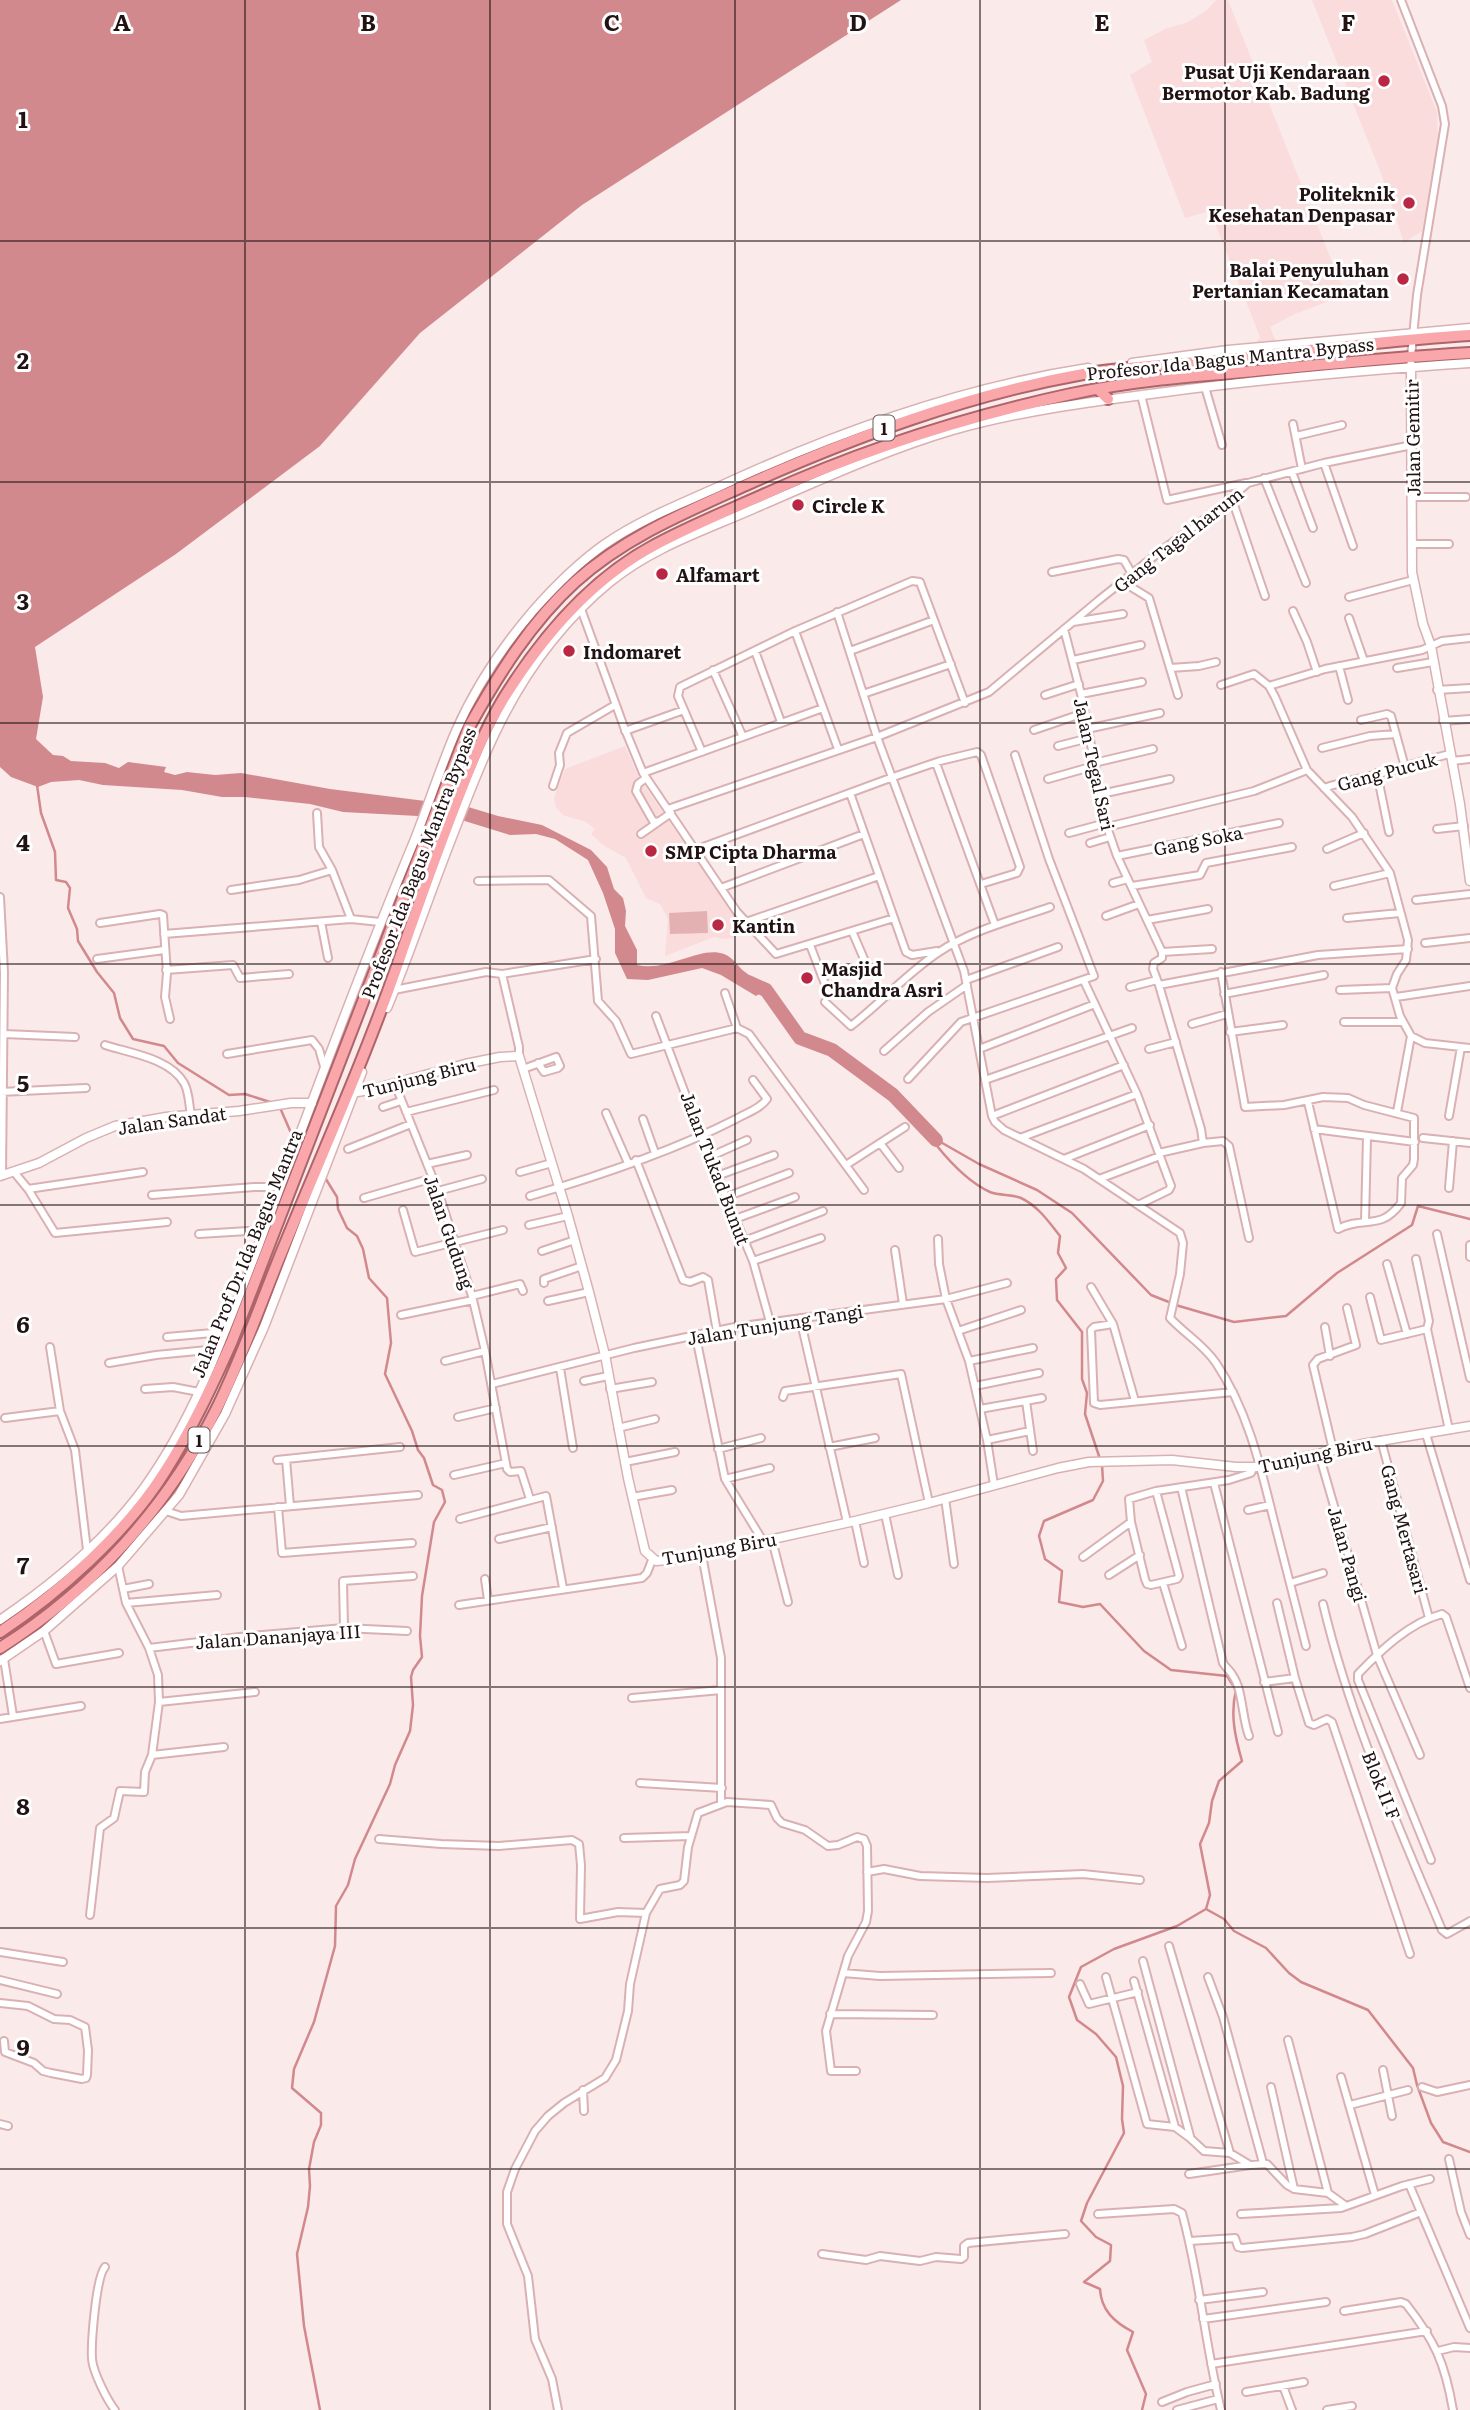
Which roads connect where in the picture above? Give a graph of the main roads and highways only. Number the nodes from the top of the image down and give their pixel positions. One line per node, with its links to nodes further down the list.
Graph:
1 (1470, 335): 5 (highway, Profesor Ida Bagus Mantra Bypass / 1)
2 (1470, 353): 3 (highway, Profesor Ida Bagus Mantra Bypass / 1)
3 (1098, 389): 4 (highway); 7 (highway, Profesor Ida Bagus Mantra Bypass / 1)
4 (1108, 399)
5 (425, 825): 6 (highway, Jalan Prof Dr Ida Bagus Mantra / 1)
6 (410, 878): 7 (highway); 9 (highway, Jalan Prof Dr Ida Bagus Mantra / 1)
7 (425, 884): 8 (highway, Profesor Ida Bagus Mantra Bypass / 1)
8 (351, 1093): 10 (highway, Jalan Prof Dr Ida Bagus Mantra / 1)
9 (228, 1336): 10 (highway); 13 (highway, Jalan Prof Dr Ida Bagus Mantra / 1)
10 (244, 1346): 12 (highway, Jalan Prof Dr Ida Bagus Mantra / 1)
11 (174, 1501): 12 (highway)
12 (162, 1507): 14 (highway, Jalan Prof Dr Ida Bagus Mantra / 1)
13 (0, 1632)
14 (1, 1656)

